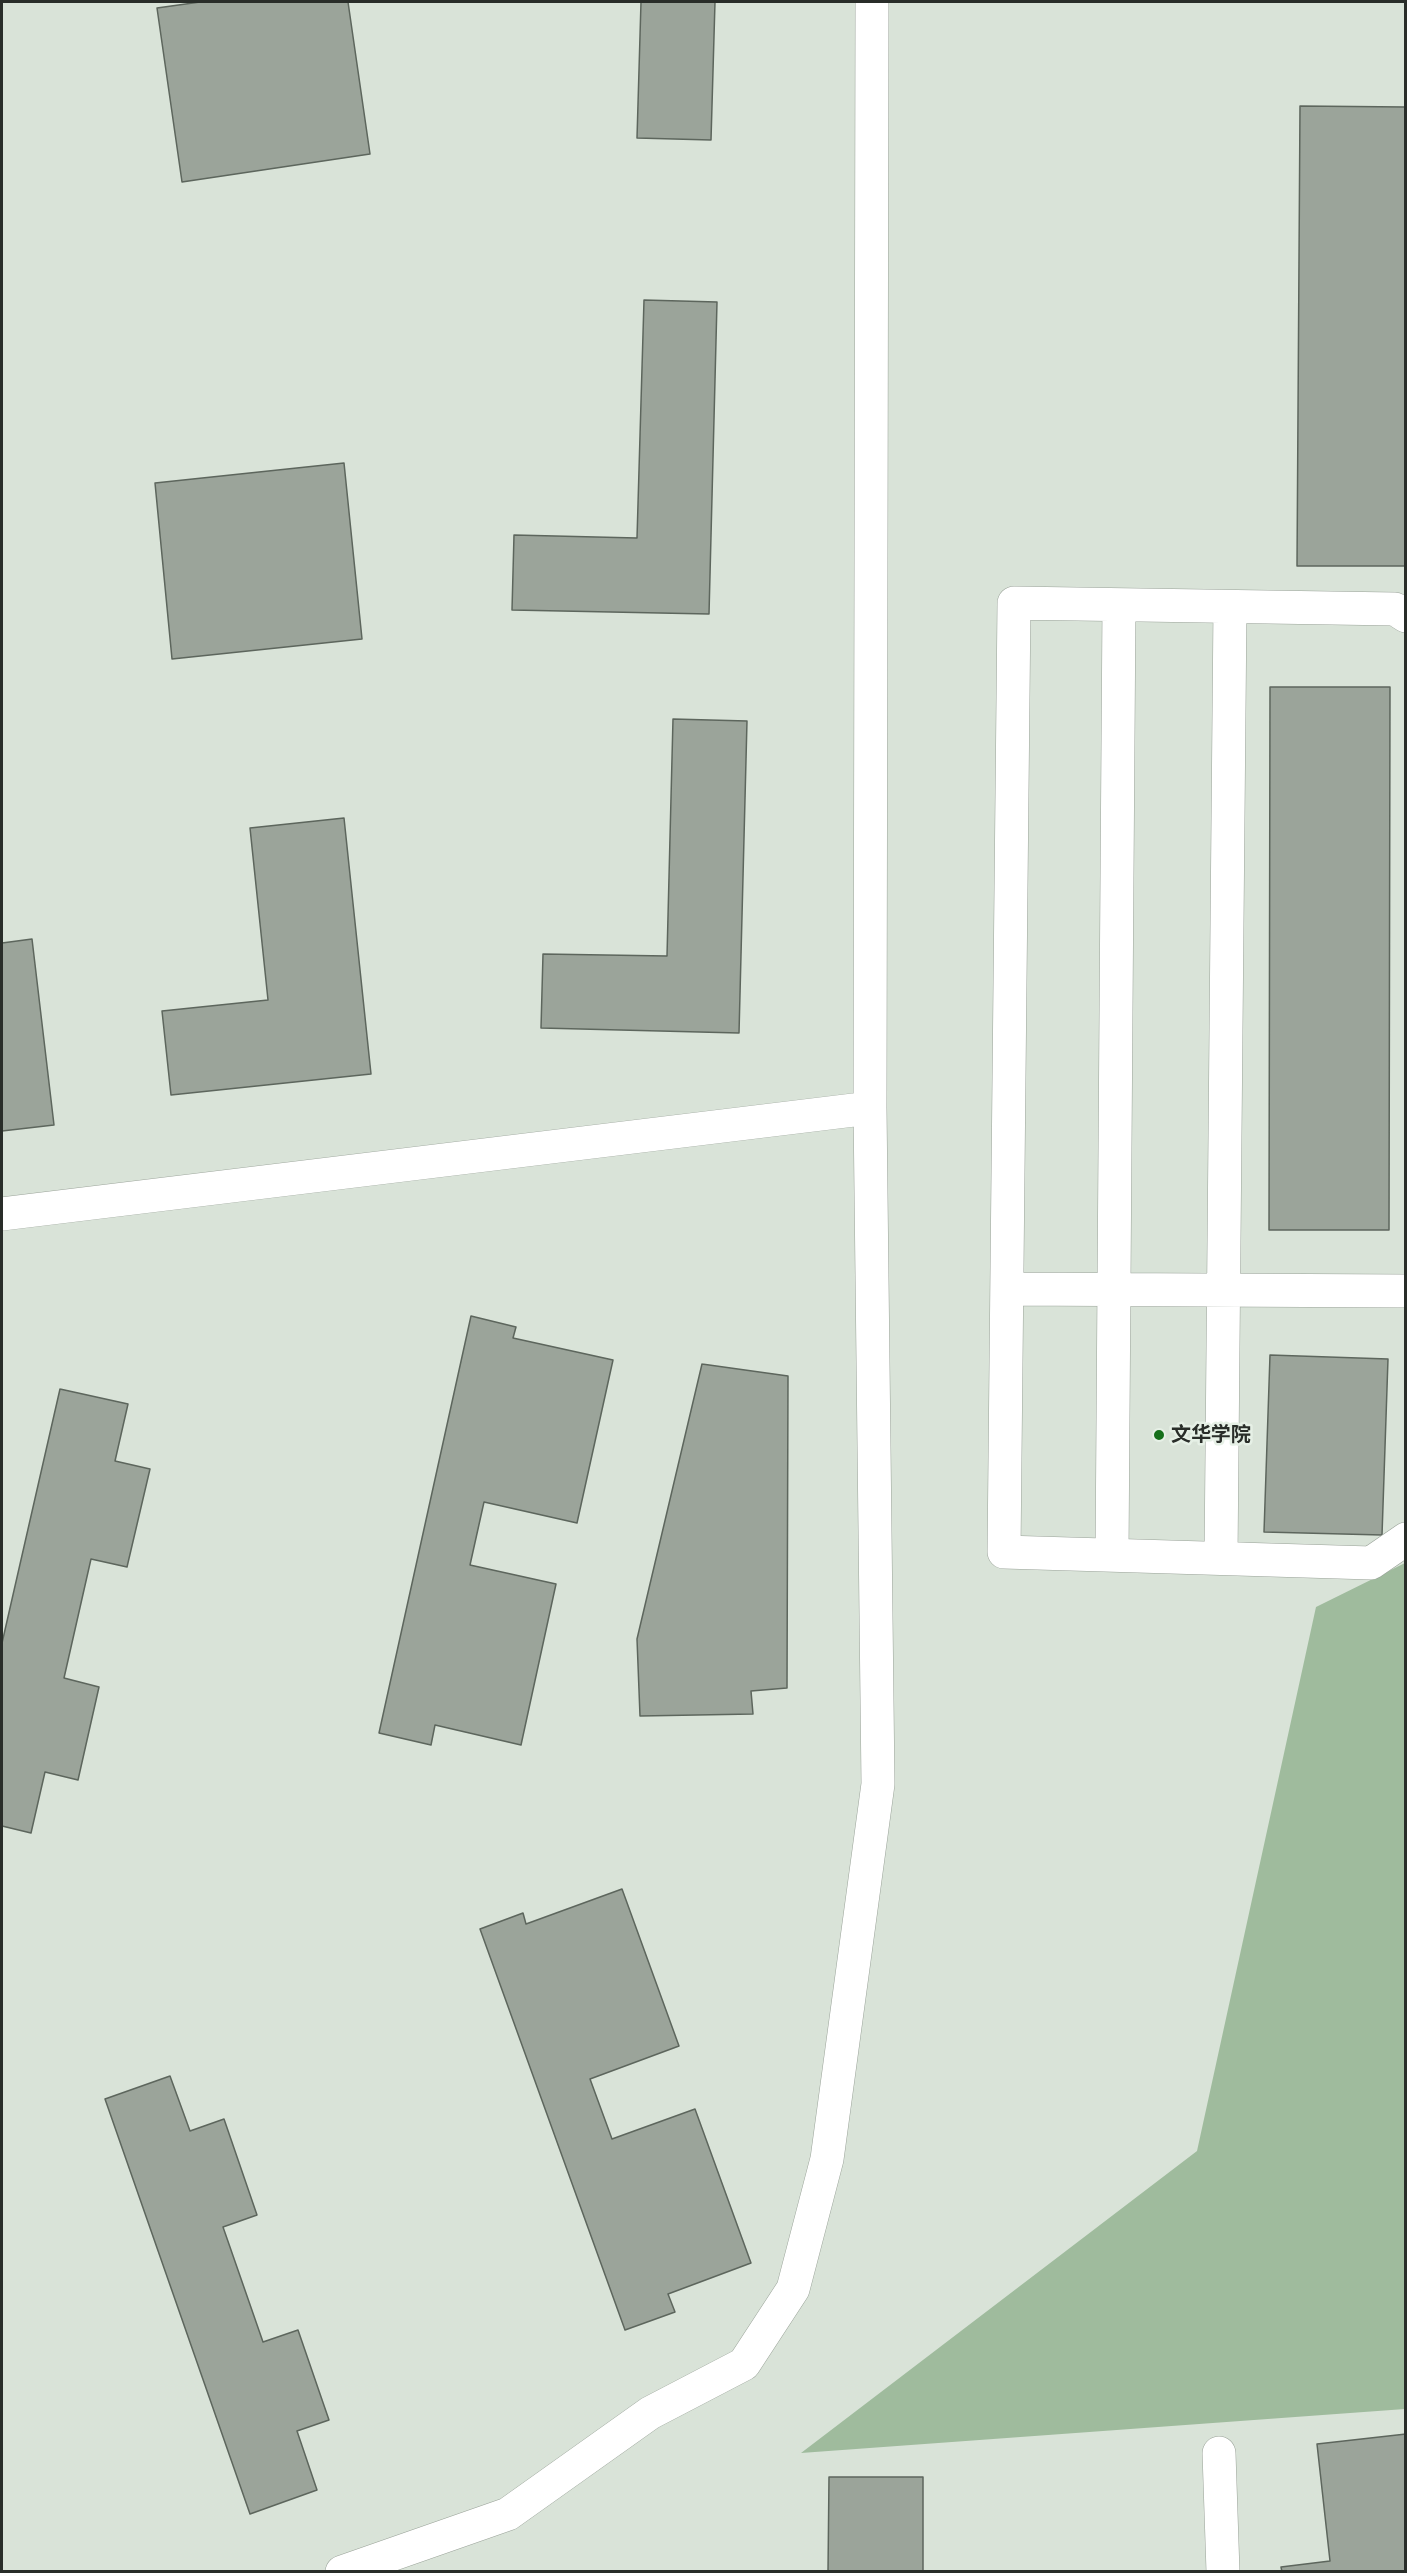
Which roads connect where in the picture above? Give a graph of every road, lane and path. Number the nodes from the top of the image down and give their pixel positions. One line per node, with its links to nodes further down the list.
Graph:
1 (872, 2): 5 (street)
2 (1119, 605): 3 (street); 7 (street); 8 (street)
3 (1230, 607): 4 (street); 9 (street)
4 (1406, 616)
5 (870, 1108): 6 (street); 15 (street)
6 (2, 1214)
7 (1007, 1289): 8 (street); 12 (street)
8 (1114, 1289): 9 (street); 12 (street)
9 (1224, 1290): 10 (street); 13 (street)
10 (1406, 1291)
11 (1406, 1539): 13 (street)
12 (1112, 1554): 13 (street)
13 (1221, 1558)
14 (1219, 2453): 16 (street)
15 (342, 2571)
16 (1223, 2571)

